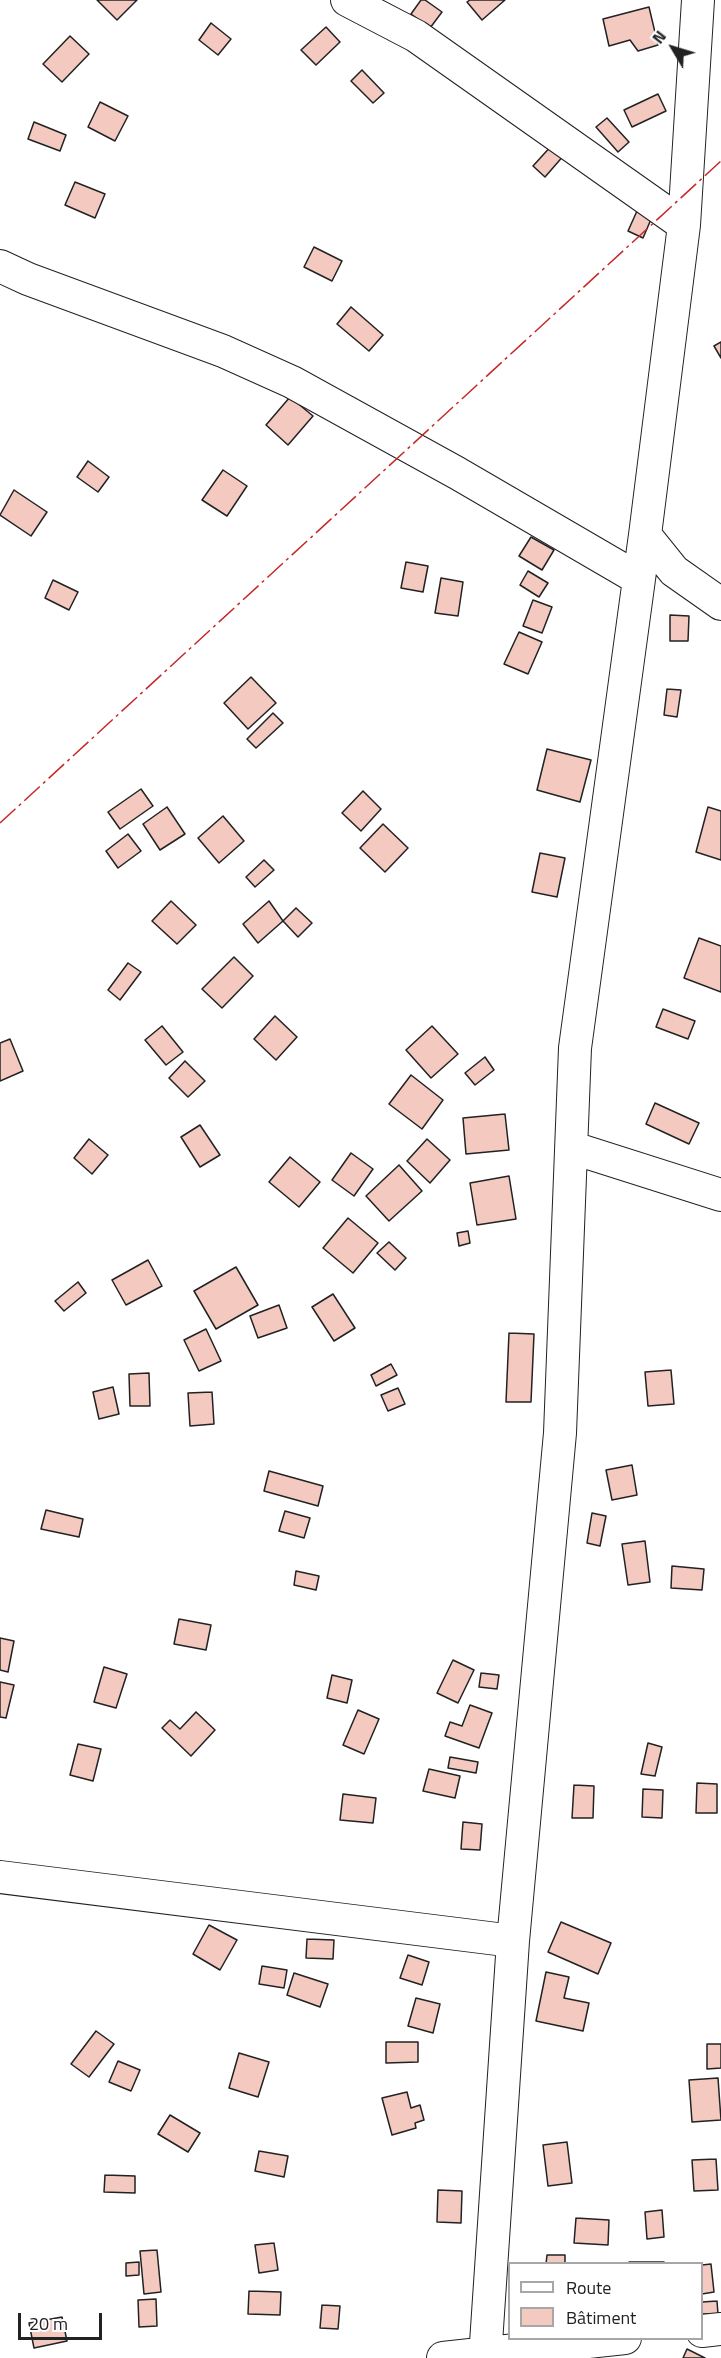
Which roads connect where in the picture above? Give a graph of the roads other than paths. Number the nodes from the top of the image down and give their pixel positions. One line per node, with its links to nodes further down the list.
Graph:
1 (347, 0): 3 (street)
2 (698, 0): 3 (street)
3 (684, 225): 5 (street)
4 (0, 266): 6 (street)
5 (645, 535): 6 (street); 7 (street)
6 (639, 579): 8 (street)
7 (721, 604)
8 (573, 1148): 9 (street); 11 (street)
9 (721, 1195)
10 (0, 1877): 11 (street)
11 (513, 1941): 15 (street)
12 (721, 2329): 13 (street)
13 (703, 2331)
14 (609, 2340): 15 (street)
15 (485, 2355): 16 (street)
16 (443, 2358)

